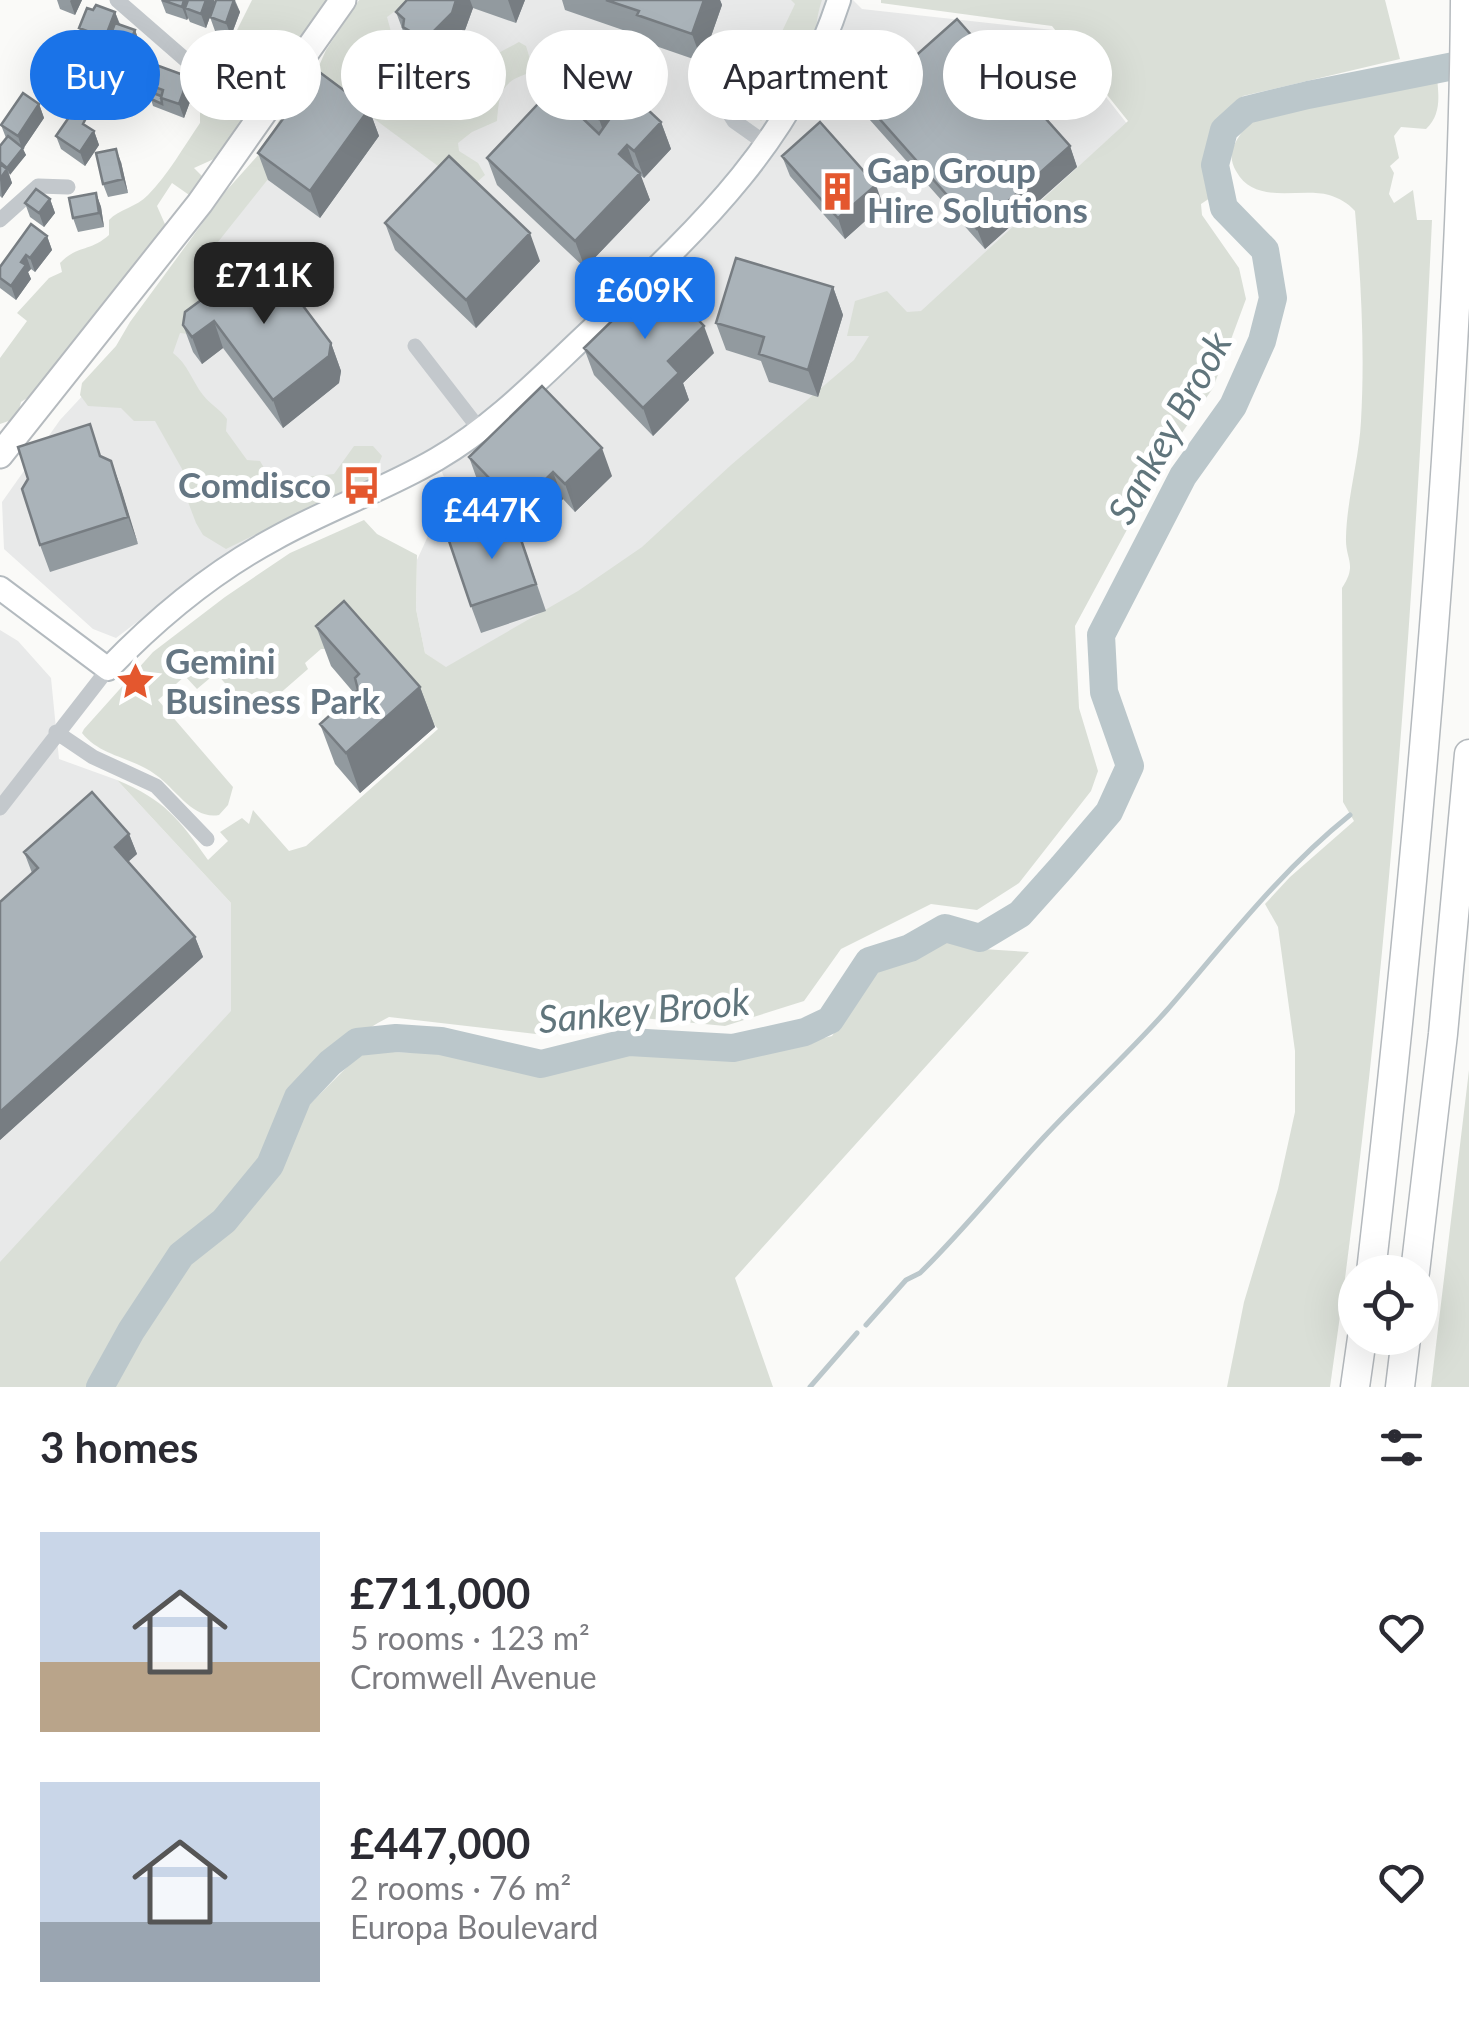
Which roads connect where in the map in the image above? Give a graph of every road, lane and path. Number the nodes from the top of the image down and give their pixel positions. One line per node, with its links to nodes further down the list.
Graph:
1 (117, 0): 5 (street)
2 (342, 0): 12 (main road)
3 (840, 0): 7 (street)
4 (1464, 0): 20 (highway)
5 (180, 54)
6 (733, 120): 7 (street)
7 (768, 145): 11 (street)
8 (68, 186): 9 (street)
9 (0, 220)
10 (416, 346): 11 (street)
11 (480, 430): 15 (street)
12 (10, 435): 13 (main road)
13 (0, 455)
14 (0, 588): 15 (street)
15 (108, 669): 16 (street)
16 (56, 732): 18 (street); 19 (street)
17 (1469, 754): 21 (highway)
18 (0, 808)
19 (207, 839)
20 (1373, 1255)
21 (1416, 1255)
22 (1360, 1355): 24 (highway)
23 (1404, 1355): 25 (highway)
24 (1356, 1387)
25 (1400, 1387)

